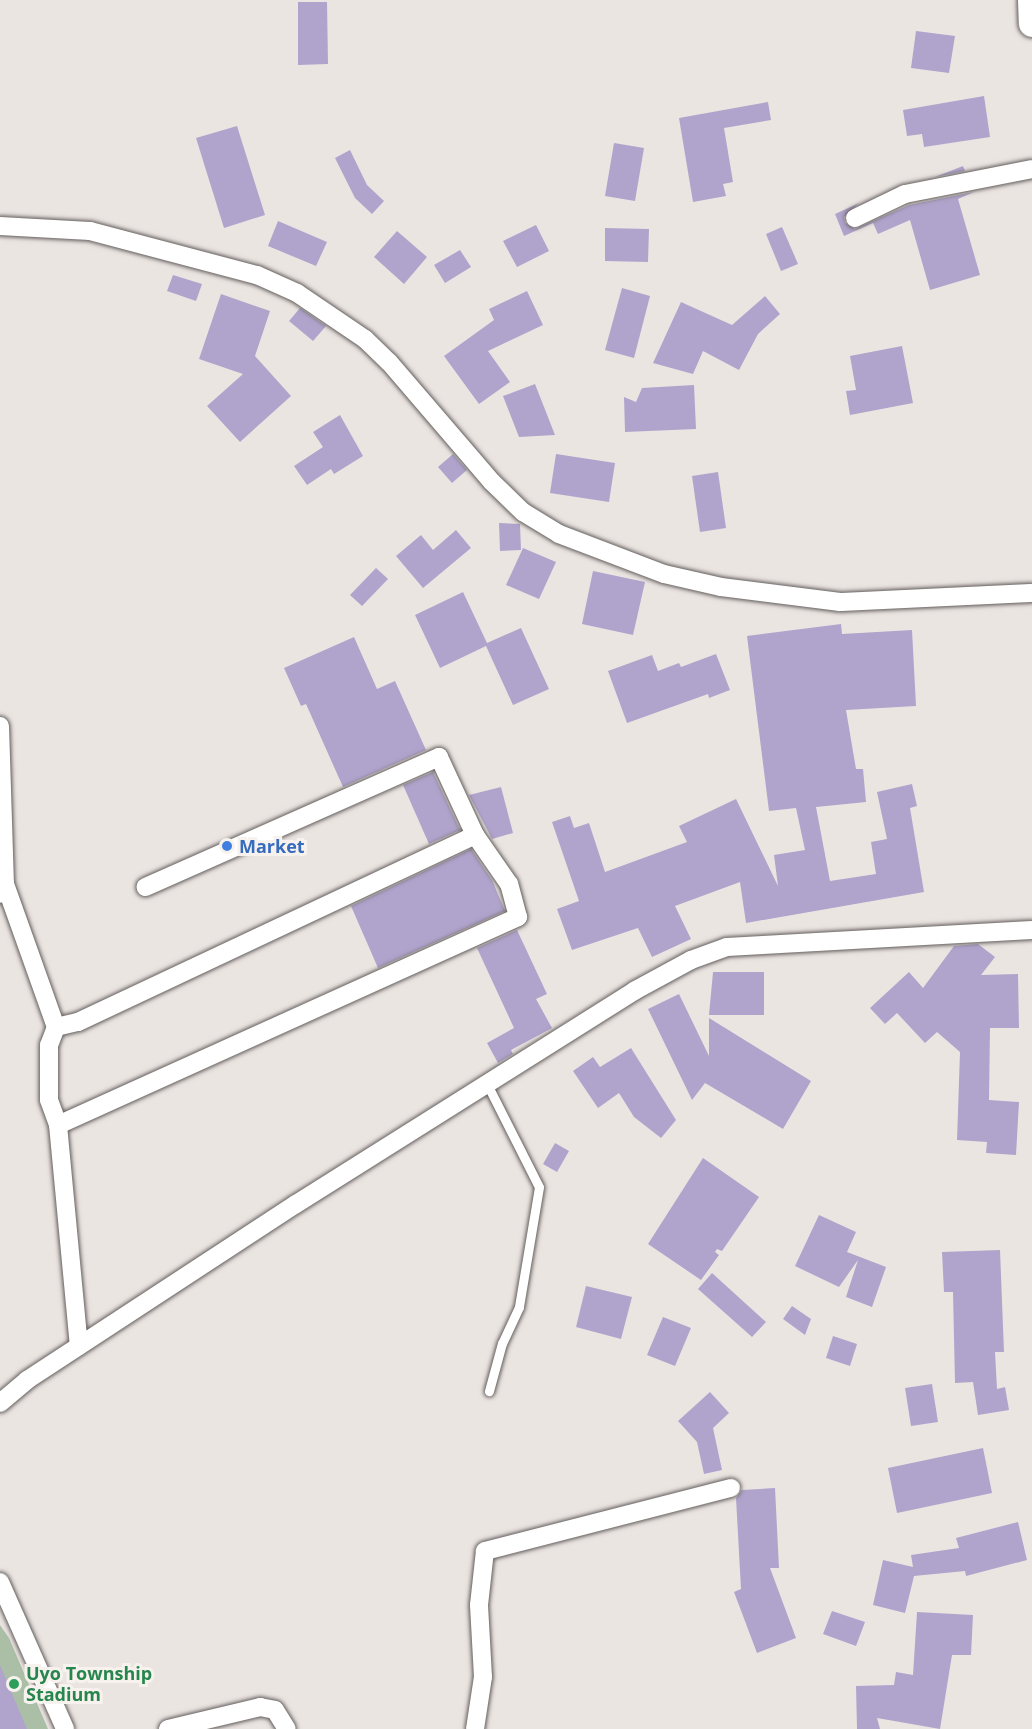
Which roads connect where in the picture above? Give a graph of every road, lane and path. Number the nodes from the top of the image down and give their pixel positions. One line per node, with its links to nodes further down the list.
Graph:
1 (1031, 0): 2 (main road)
2 (1032, 23)
3 (1032, 169): 4 (street)
4 (855, 218)
5 (0, 226): 6 (street)
6 (1032, 593)
7 (0, 726): 10 (street)
8 (475, 835): 9 (street); 12 (street); 14 (street)
9 (145, 887)
10 (3, 889): 12 (street)
11 (1032, 930): 13 (street)
12 (56, 1027): 14 (street)
13 (487, 1084): 15 (street); 16 (lane)
14 (58, 1125): 15 (street)
15 (79, 1346): 17 (street)
16 (489, 1391)
17 (0, 1404)
18 (731, 1488): 23 (street)
19 (0, 1582): 20 (street)
20 (65, 1729)
21 (168, 1729): 22 (street)
22 (287, 1729)
23 (475, 1729)

